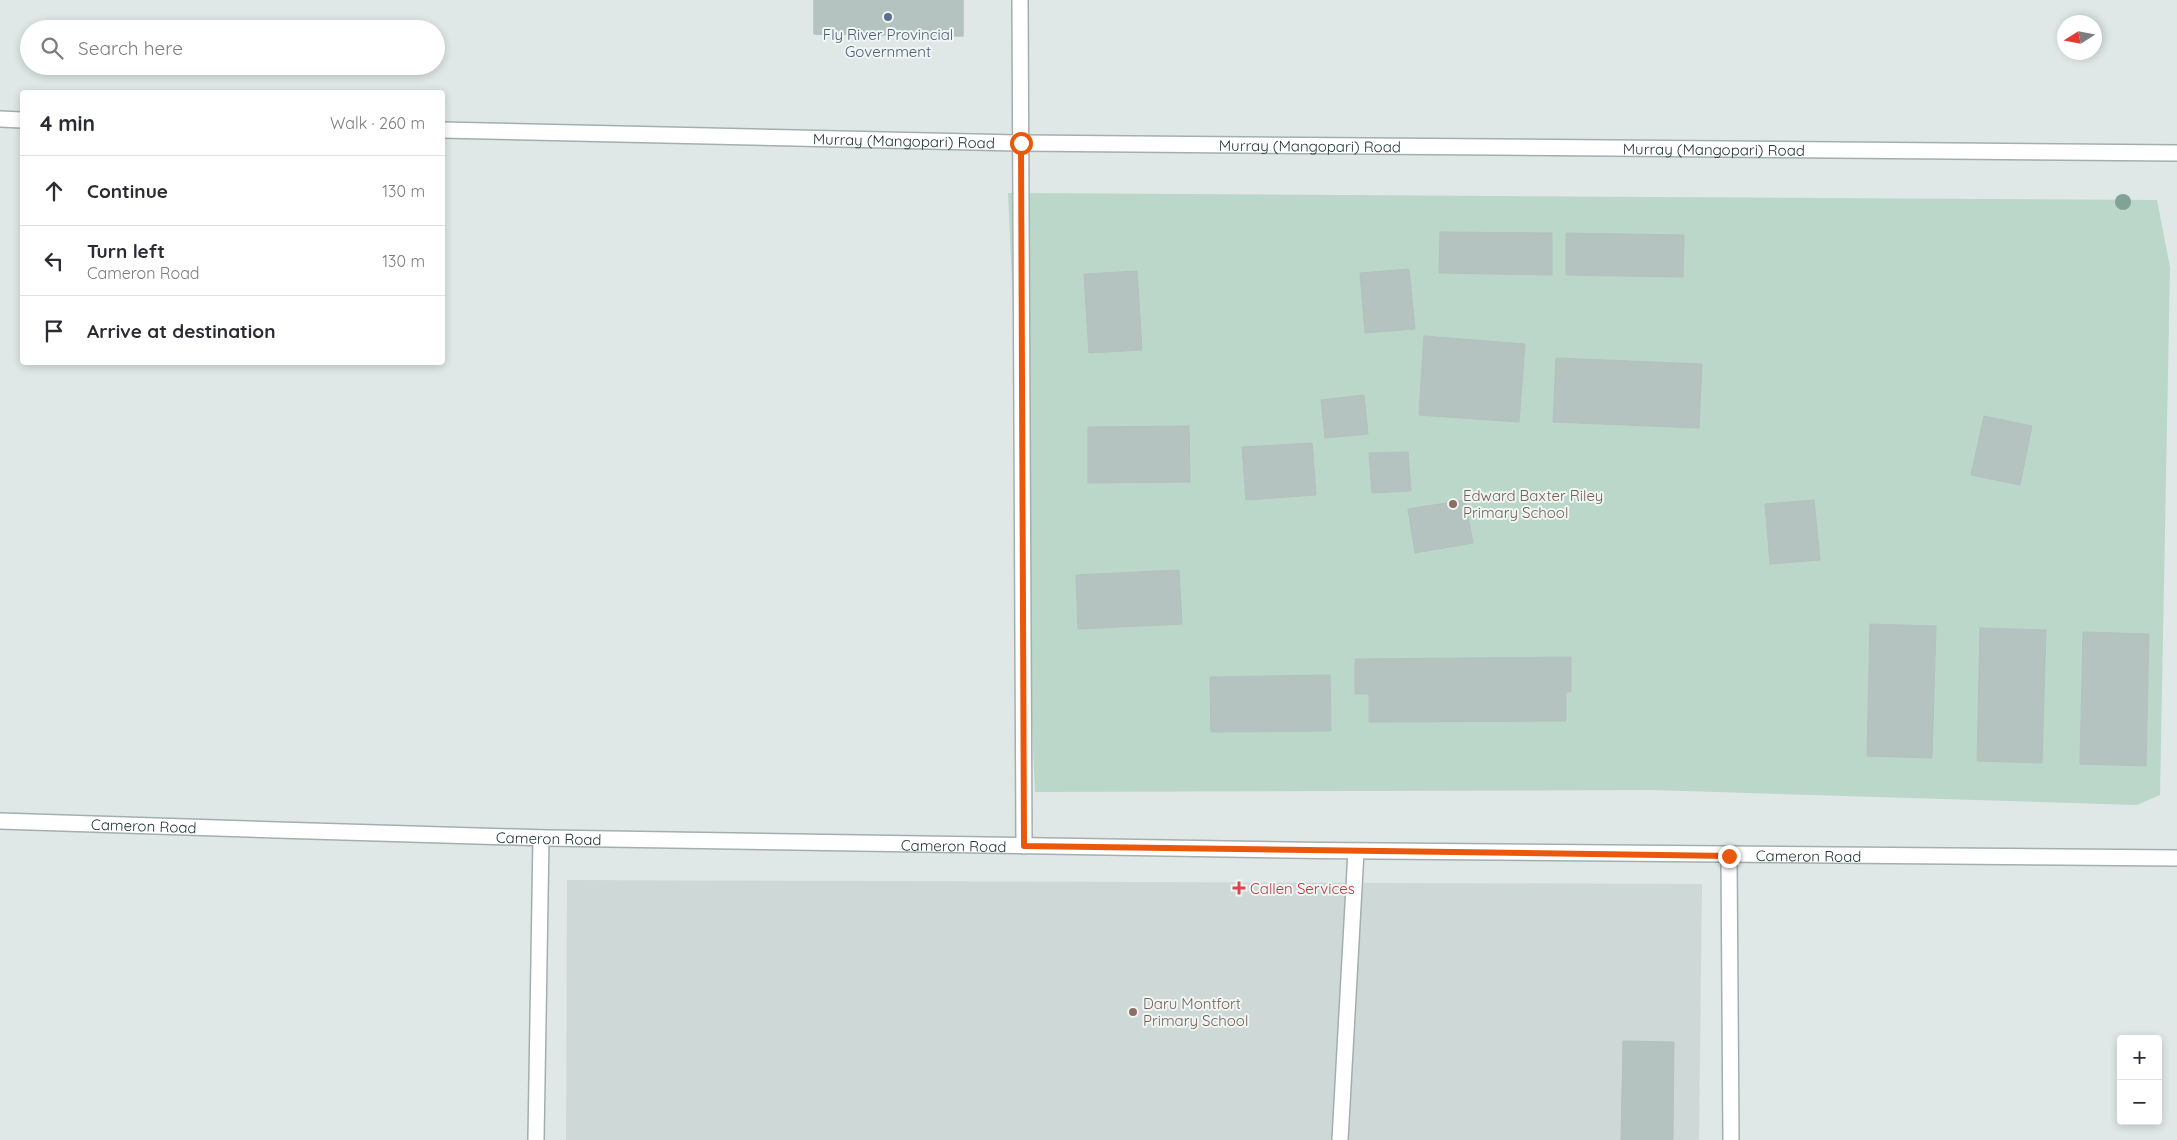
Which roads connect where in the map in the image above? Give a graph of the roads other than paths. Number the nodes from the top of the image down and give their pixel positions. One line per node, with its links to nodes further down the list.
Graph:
1 (1020, 0): 5 (street)
2 (0, 119): 3 (street)
3 (20, 120)
4 (445, 130): 5 (street, Murray (Mangopari) Road)
5 (1021, 143): 6 (street, Murray (Mangopari) Road); 9 (street)
6 (2177, 153)
7 (0, 820): 8 (street, Cameron Road)
8 (541, 838): 9 (street, Cameron Road); 13 (street)
9 (1024, 846): 10 (street, Cameron Road)
10 (1356, 851): 11 (street, Cameron Road); 14 (street)
11 (1729, 856): 12 (street, Cameron Road); 15 (street)
12 (2177, 858)
13 (536, 1140)
14 (1340, 1140)
15 (1731, 1140)

